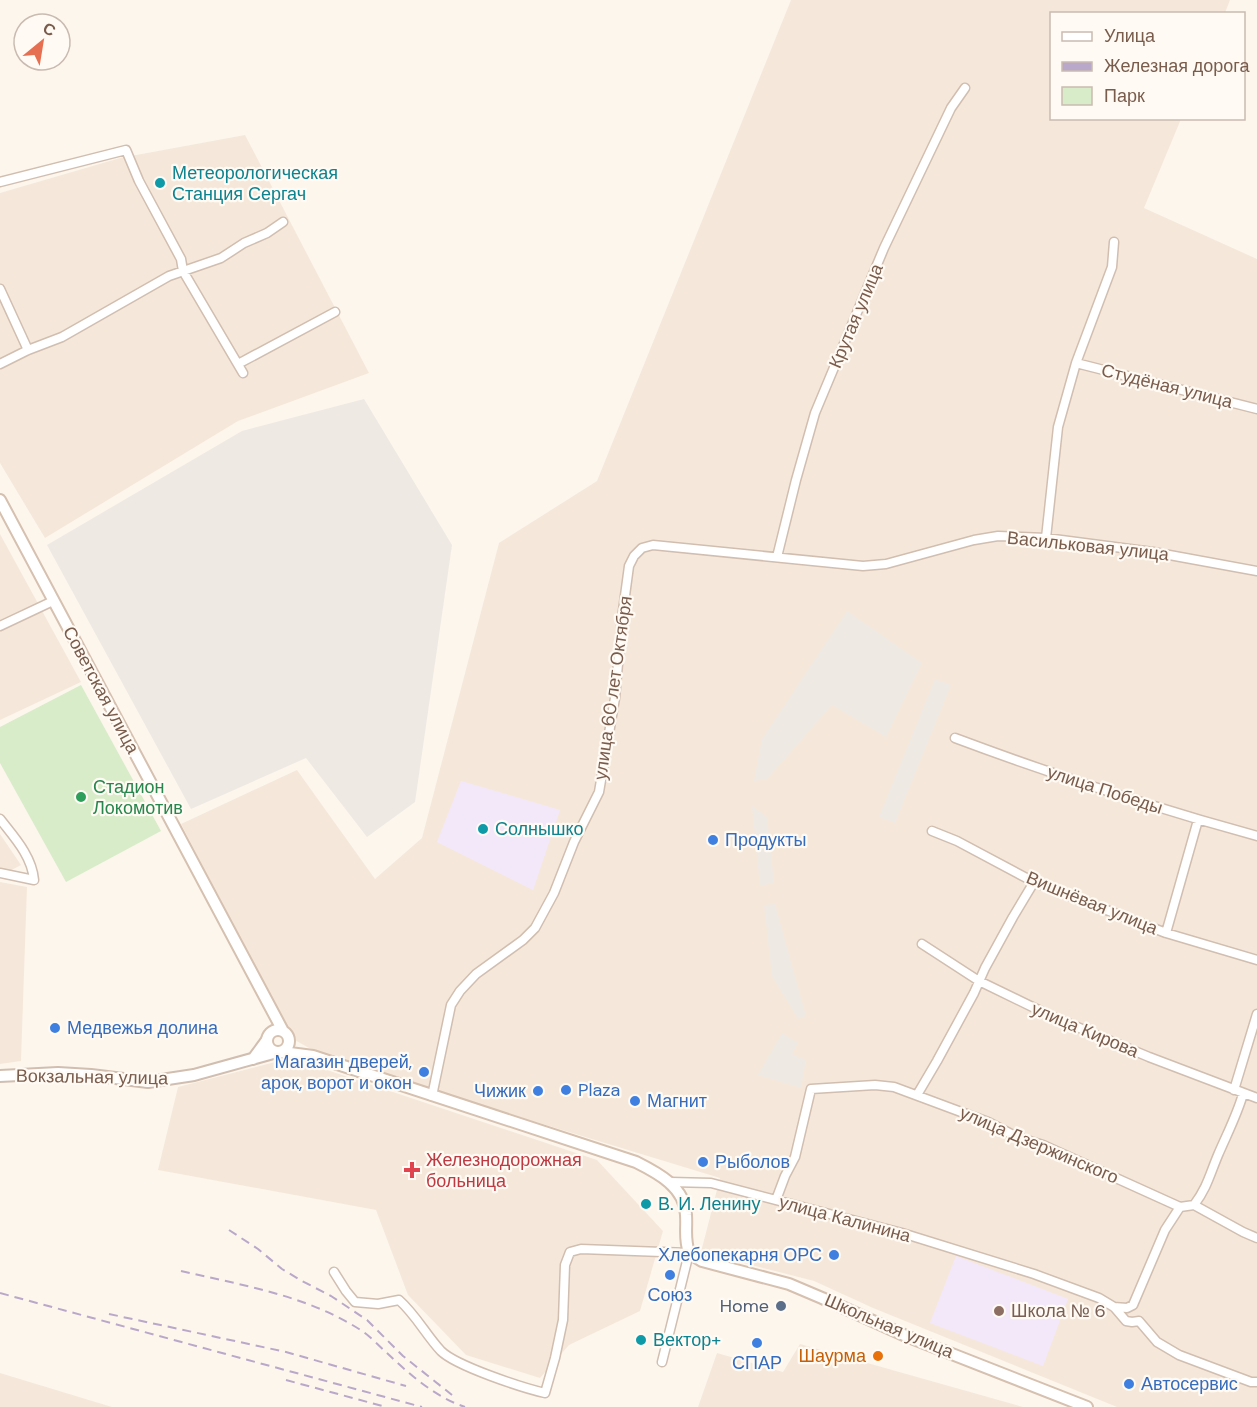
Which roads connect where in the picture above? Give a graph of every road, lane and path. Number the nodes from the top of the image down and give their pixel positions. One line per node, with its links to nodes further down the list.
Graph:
1 (965, 88): 16 (street, Крутая улица)
2 (0, 182): 5 (street)
3 (283, 222): 5 (street)
4 (1113, 242): 10 (street)
5 (183, 271): 8 (street); 11 (street)
6 (0, 289): 8 (street)
7 (334, 312): 11 (street)
8 (28, 350): 9 (street)
9 (0, 363)
10 (1076, 363): 13 (street, Студёная улица); 15 (street)
11 (238, 364): 12 (street)
12 (243, 373)
13 (1257, 409)
14 (0, 501): 18 (main road, Советская улица)
15 (1046, 538): 16 (street, Васильковая улица); 17 (street, Васильковая улица)
16 (777, 557): 42 (street, улица 60 лет Октября)
17 (1257, 571)
18 (53, 601): 19 (street); 31 (main road, Советская улица)
19 (0, 626)
20 (955, 738): 22 (street, улица Победы)
21 (0, 819): 25 (street)
22 (1198, 820): 24 (street, улица Победы); 27 (street)
23 (932, 831): 26 (street, Вишнёвая улица)
24 (1257, 836)
25 (0, 873)
26 (1035, 882): 27 (street, Вишнёвая улица); 30 (street)
27 (1166, 933): 29 (street, Вишнёвая улица)
28 (922, 944): 30 (street, улица Кирова)
29 (1257, 960)
30 (979, 981): 39 (street, улица Кирова); 41 (street)
31 (270, 1005): 33 (main road, Советская улица); 34 (main road, Советская улица)
32 (1257, 1014): 39 (street)
33 (286, 1035): 34 (main road); 35 (main road); 36 (main road)
34 (269, 1037): 35 (main road); 37 (main road)
35 (280, 1052): 36 (main road); 37 (main road, Вокзальная улица)
36 (313, 1056): 42 (main road)
37 (253, 1059): 38 (main road, Вокзальная улица)
38 (0, 1076)
39 (1234, 1090): 40 (street, улица Кирова)
40 (1243, 1094): 43 (street, улица Кирова); 46 (street)
41 (917, 1095): 45 (street, улица Дзержинского); 47 (street, улица Дзержинского)
42 (432, 1096): 44 (main road)
43 (1257, 1098)
44 (670, 1182): 45 (street, улица Калинина); 49 (main road)
45 (776, 1200): 52 (street, улица Калинина)
46 (1194, 1205): 47 (street); 48 (street)
47 (1179, 1207): 51 (street)
48 (1257, 1238)
49 (689, 1253): 50 (street); 54 (street); 56 (main road, Школьная улица)
50 (334, 1272)
51 (1133, 1305): 52 (street); 53 (street)
52 (1114, 1307): 53 (street, улица Калинина)
53 (1139, 1321): 55 (street, улица Калинина)
54 (662, 1362)
55 (1257, 1382)
56 (1087, 1407)

